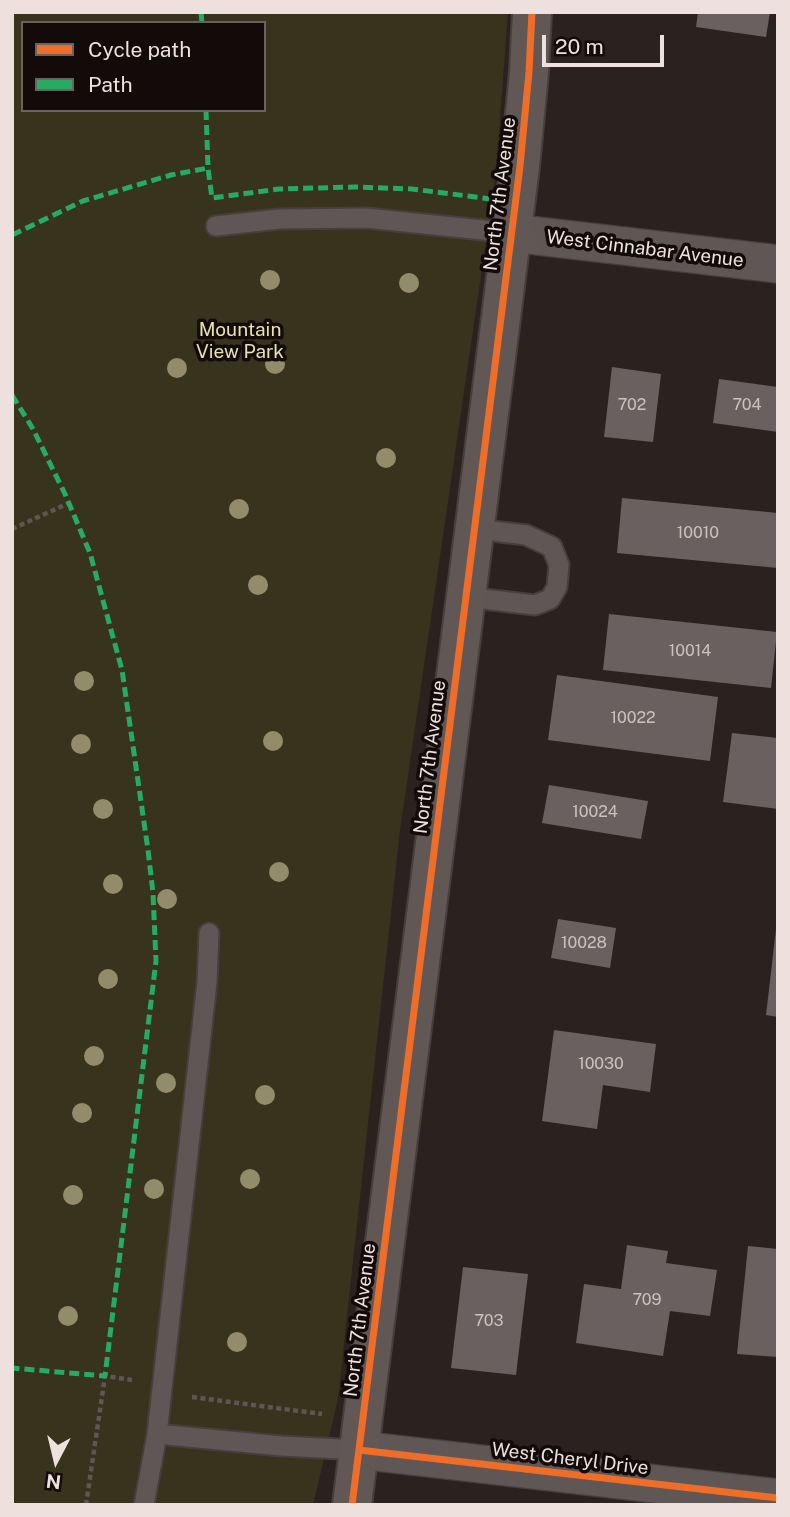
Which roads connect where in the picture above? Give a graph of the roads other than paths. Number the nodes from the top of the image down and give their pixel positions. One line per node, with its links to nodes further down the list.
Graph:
1 (532, 12): 3 (street, North 7th Avenue)
2 (216, 226): 3 (lane)
3 (512, 233): 4 (street, West Cinnabar Avenue); 5 (street, North 7th Avenue)
4 (778, 264)
5 (475, 529): 6 (street, North 7th Avenue); 6 (lane)
6 (466, 597): 9 (street, North 7th Avenue)
7 (209, 933): 8 (lane)
8 (157, 1434): 9 (lane); 11 (lane)
9 (361, 1435): 10 (street, West Cheryl Drive); 12 (street, North 7th Avenue)
10 (778, 1498)
11 (144, 1505)
12 (352, 1505)

